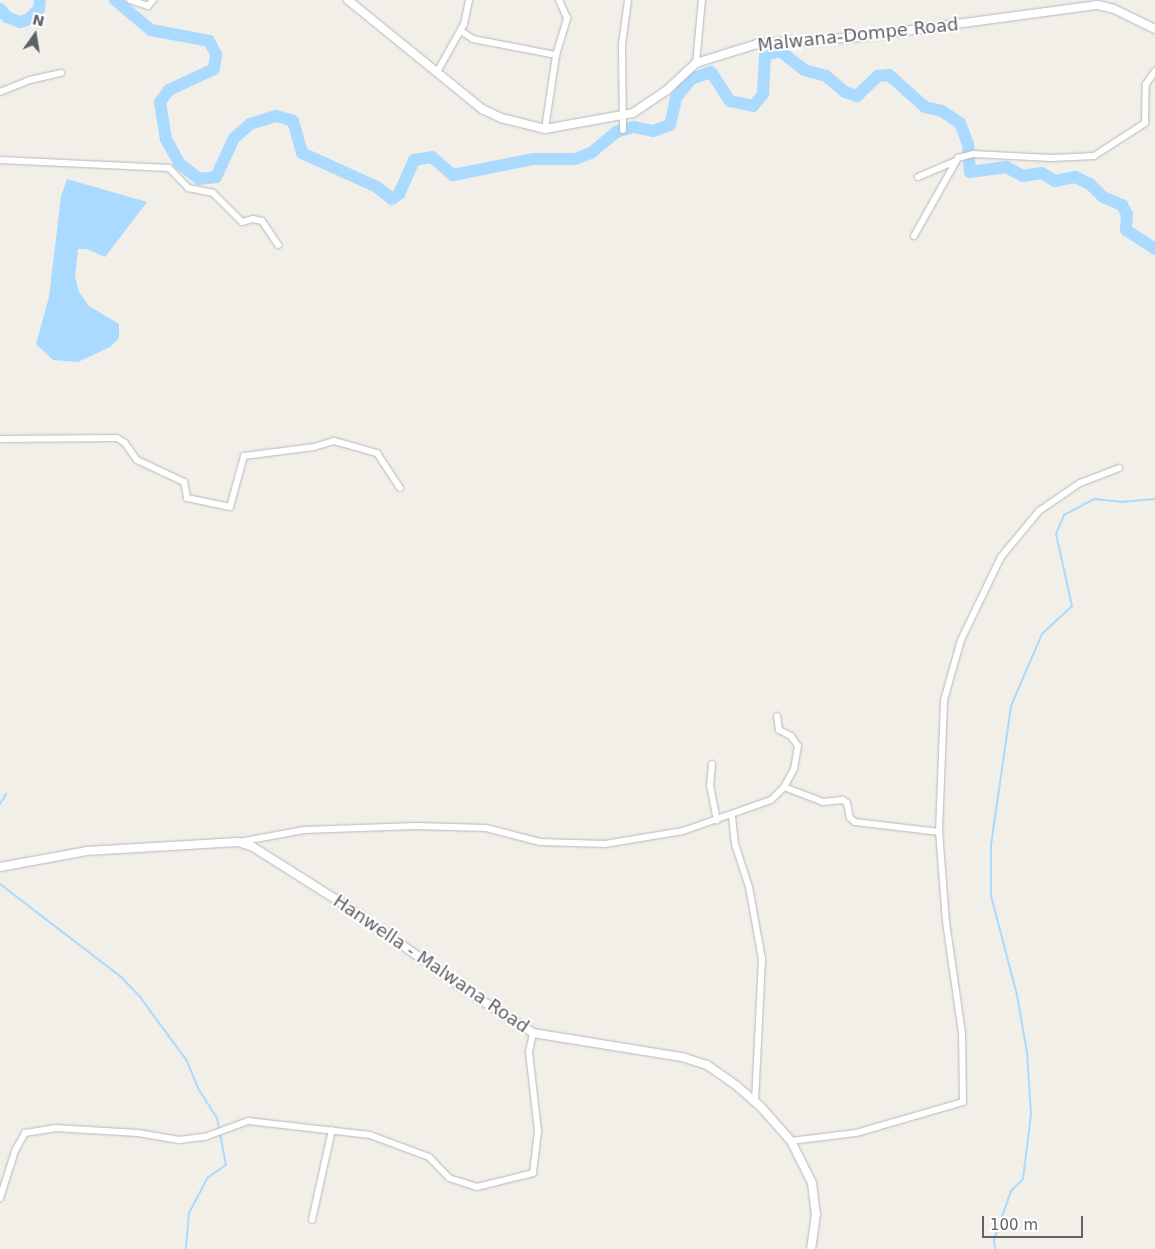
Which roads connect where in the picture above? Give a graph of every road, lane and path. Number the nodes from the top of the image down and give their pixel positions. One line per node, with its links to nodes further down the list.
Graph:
1 (130, 0): 2 (street)
2 (153, 0)
3 (348, 0): 13 (street, Malwana-Dompe Road)
4 (469, 0): 9 (street)
5 (559, 0): 10 (street)
6 (628, 0): 16 (street)
7 (702, 0): 11 (street)
8 (1155, 29): 11 (street, Malwana-Dompe Road)
9 (461, 31): 10 (street); 13 (street)
10 (556, 55): 17 (street)
11 (696, 63): 16 (street, Malwana-Dompe Road)
12 (1155, 71): 20 (street)
13 (437, 72): 17 (street, Malwana-Dompe Road)
14 (61, 73): 15 (street)
15 (0, 92)
16 (623, 115): 17 (street, Malwana-Dompe Road); 18 (street)
17 (545, 129)
18 (623, 130)
19 (0, 160): 23 (street)
20 (956, 161): 21 (street); 22 (street)
21 (918, 176)
22 (914, 236)
23 (278, 245)
24 (0, 439): 26 (street)
25 (1119, 468): 32 (street)
26 (400, 488)
27 (777, 716): 29 (street)
28 (712, 764): 31 (street)
29 (784, 787): 30 (street); 32 (street)
30 (732, 816): 31 (street); 36 (street)
31 (718, 820): 33 (street)
32 (939, 832): 38 (street)
33 (238, 842): 34 (street, Hanwella - Malwana Road); 35 (street, Hanwella - Malwana Road)
34 (0, 867)
35 (533, 1033): 36 (street, Hanwella - Malwana Road); 37 (street)
36 (755, 1102): 38 (street, Hanwella - Malwana Road)
37 (332, 1130): 39 (street); 40 (street)
38 (791, 1141): 41 (street, Hanwella - Malwana Road)
39 (0, 1198)
40 (312, 1220)
41 (811, 1249)

